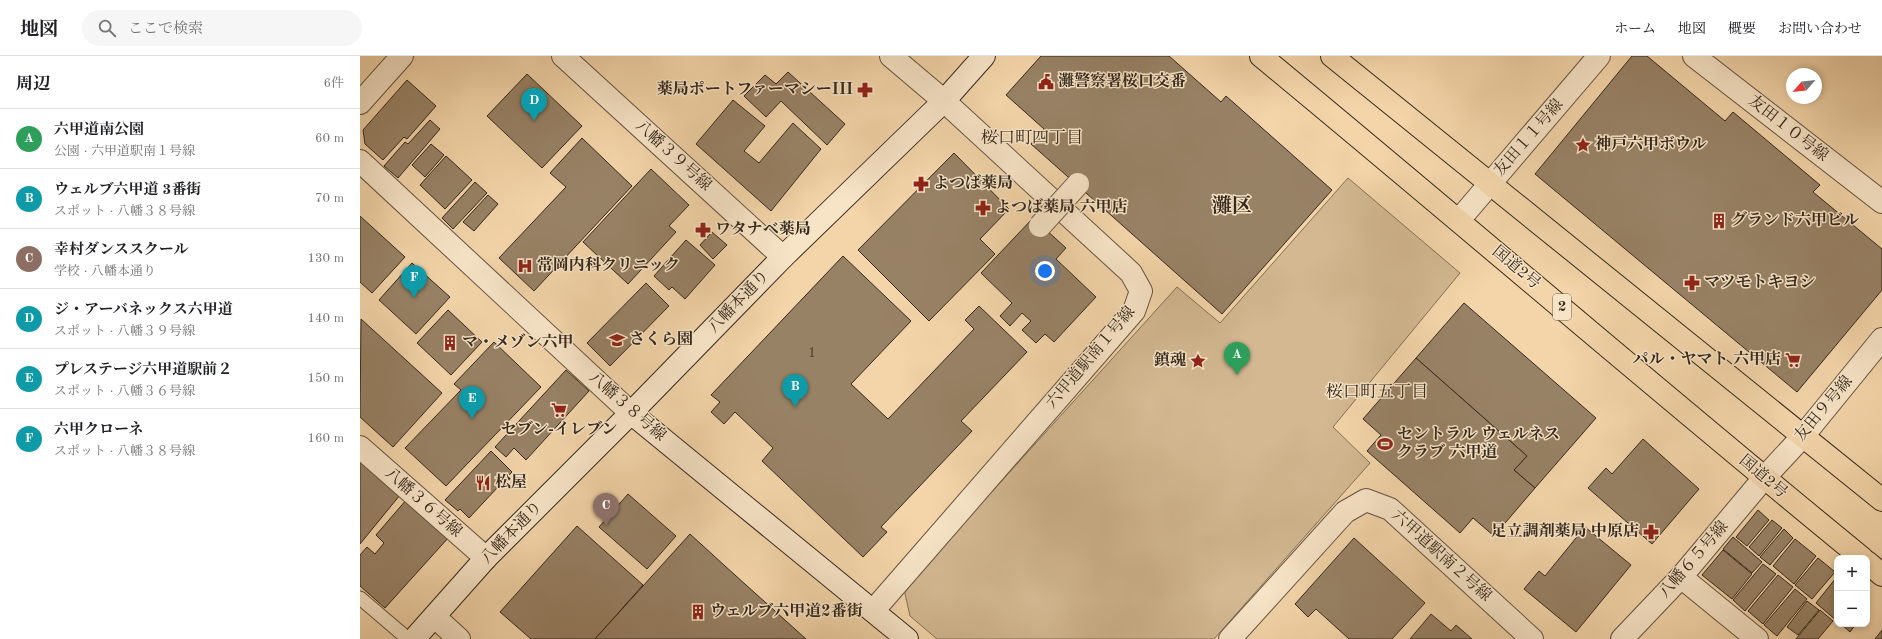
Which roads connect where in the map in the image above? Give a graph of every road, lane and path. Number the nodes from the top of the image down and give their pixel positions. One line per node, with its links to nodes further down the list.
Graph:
1 (402, 56): 10 (street)
2 (563, 56): 17 (street, 八幡３９号線)
3 (891, 56): 9 (street, 六甲道駅南１号線)
4 (984, 56): 9 (street, 八幡本通り)
5 (1261, 56): 15 (highway, 国道2号 / 2)
6 (1332, 56): 13 (highway)
7 (1599, 56): 13 (street, 友田１１号線)
8 (1694, 56): 14 (street, 友田１０号線)
9 (944, 101): 17 (street, 八幡本通り); 30 (street, 六甲道駅南１号線)
10 (360, 103)
11 (360, 161): 19 (street, 八幡３８号線)
12 (1078, 184): 16 (street, bridge)
13 (1489, 184): 15 (street, 友田１１号線); 20 (highway)
14 (1882, 202)
15 (1459, 220): 22 (highway, 国道2号 / 2)
16 (1040, 226)
17 (783, 257): 19 (street, 八幡本通り)
18 (1882, 339): 20 (street, 友田９号線)
19 (631, 413): 25 (street, 八幡本通り); 30 (street, 八幡３８号線)
20 (1803, 436): 22 (street, 友田９号線); 23 (highway)
21 (360, 447): 25 (street, 八幡３６号線)
22 (1764, 478): 24 (highway, 国道2号 / 2); 28 (street, 八幡６５号線)
23 (1882, 500)
24 (1858, 555)
25 (486, 558): 31 (street, 八幡本通り)
26 (1870, 565): 27 (highway)
27 (1882, 575)
28 (1681, 577): 38 (street, 八幡６５号線); 39 (street)
29 (360, 598): 32 (lane)
30 (873, 611): 35 (street, 八幡３８号線)
31 (435, 617): 33 (street, 八幡本通り); 34 (street)
32 (408, 639)
33 (414, 639)
34 (460, 639)
35 (907, 639)
36 (1230, 639): 37 (street, 六甲道駅南２号線)
37 (1532, 639)
38 (1622, 639)
39 (1757, 639)

